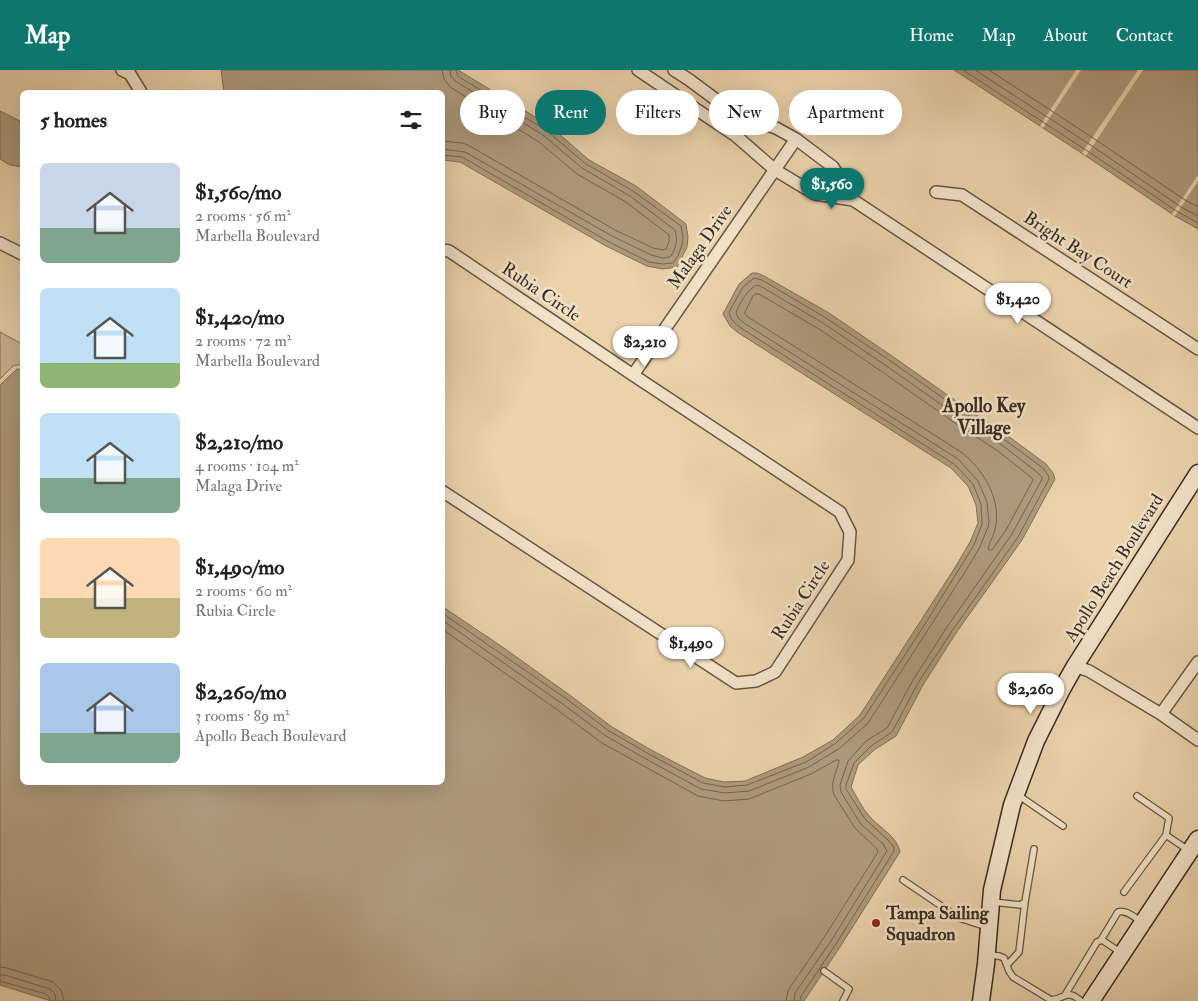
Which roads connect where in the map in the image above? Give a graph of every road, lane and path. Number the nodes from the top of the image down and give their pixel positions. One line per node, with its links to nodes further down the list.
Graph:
1 (122, 70): 4 (street)
2 (638, 70): 5 (street)
3 (674, 70): 6 (street)
4 (140, 90)
5 (668, 90)
6 (708, 94): 7 (street); 9 (street)
7 (699, 106)
8 (699, 110): 10 (street)
9 (796, 139): 10 (street, Malaga Drive); 12 (street)
10 (775, 170): 12 (street); 17 (street, Malaga Drive)
11 (936, 192): 16 (street, Bright Bay Court)
12 (852, 200): 18 (street)
13 (0, 243): 15 (street)
14 (445, 250): 17 (street, Rubia Circle)
15 (20, 253)
16 (1198, 349)
17 (633, 375): 20 (street, Rubia Circle)
18 (1198, 428)
19 (1198, 473): 22 (main road, Apollo Beach Boulevard)
20 (445, 494)
21 (1198, 662): 23 (street)
22 (1075, 666): 23 (street); 25 (main road, Apollo Beach Boulevard)
23 (1161, 714): 24 (street)
24 (1198, 740)
25 (1016, 794): 27 (lane); 33 (main road, Apollo Beach Boulevard)
26 (1137, 796): 28 (lane)
27 (1063, 826)
28 (1166, 835): 29 (lane); 32 (lane)
29 (1194, 845): 35 (main road)
30 (1034, 849): 34 (lane)
31 (903, 880): 36 (lane)
32 (1124, 892)
33 (991, 902): 34 (lane); 36 (main road, Apollo Beach Boulevard)
34 (1025, 902): 40 (lane)
35 (1142, 923): 37 (lane); 38 (main road)
36 (989, 927): 39 (main road, Apollo Beach Boulevard)
37 (1100, 940): 38 (lane); 42 (lane)
38 (1122, 954): 46 (main road)
39 (986, 955): 40 (lane); 44 (main road, Apollo Beach Boulevard)
40 (1007, 965): 42 (lane)
41 (824, 971): 43 (lane)
42 (1065, 994): 45 (lane)
43 (843, 1001)
44 (981, 1001)
45 (1081, 1001)
46 (1091, 1001)

